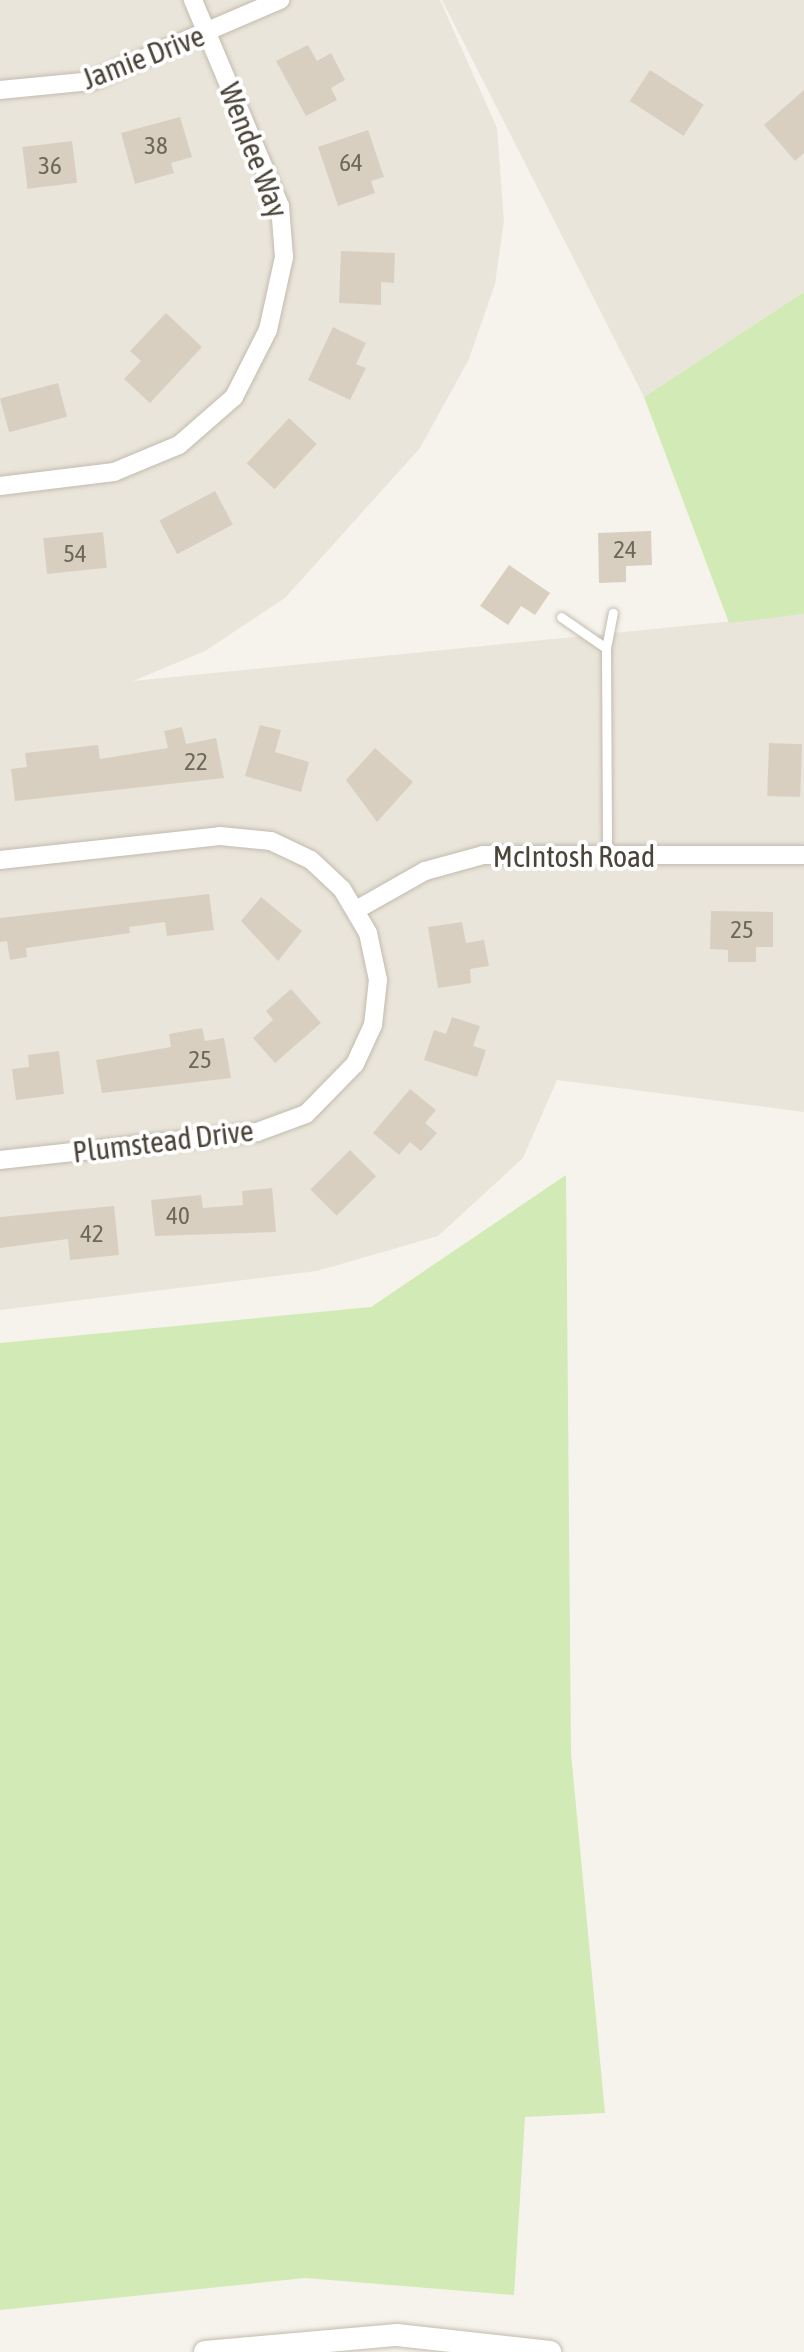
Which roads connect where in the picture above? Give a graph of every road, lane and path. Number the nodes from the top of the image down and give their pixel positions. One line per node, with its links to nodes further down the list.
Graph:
1 (193, 0): 3 (street, Wendee Way)
2 (280, 0): 3 (street, Jamie Drive)
3 (208, 33): 4 (street, Jamie Drive); 5 (street, Wendee Way)
4 (0, 90)
5 (0, 486)
6 (613, 613): 8 (lane)
7 (562, 617): 8 (lane)
8 (606, 648): 9 (lane)
9 (607, 855): 10 (street, McIntosh Road); 12 (street, McIntosh Road)
10 (804, 855)
11 (0, 860): 12 (street, Plumstead Drive)
12 (356, 910): 13 (street, Plumstead Drive)
13 (0, 1160)
14 (205, 2352): 15 (street)
15 (550, 2352)

